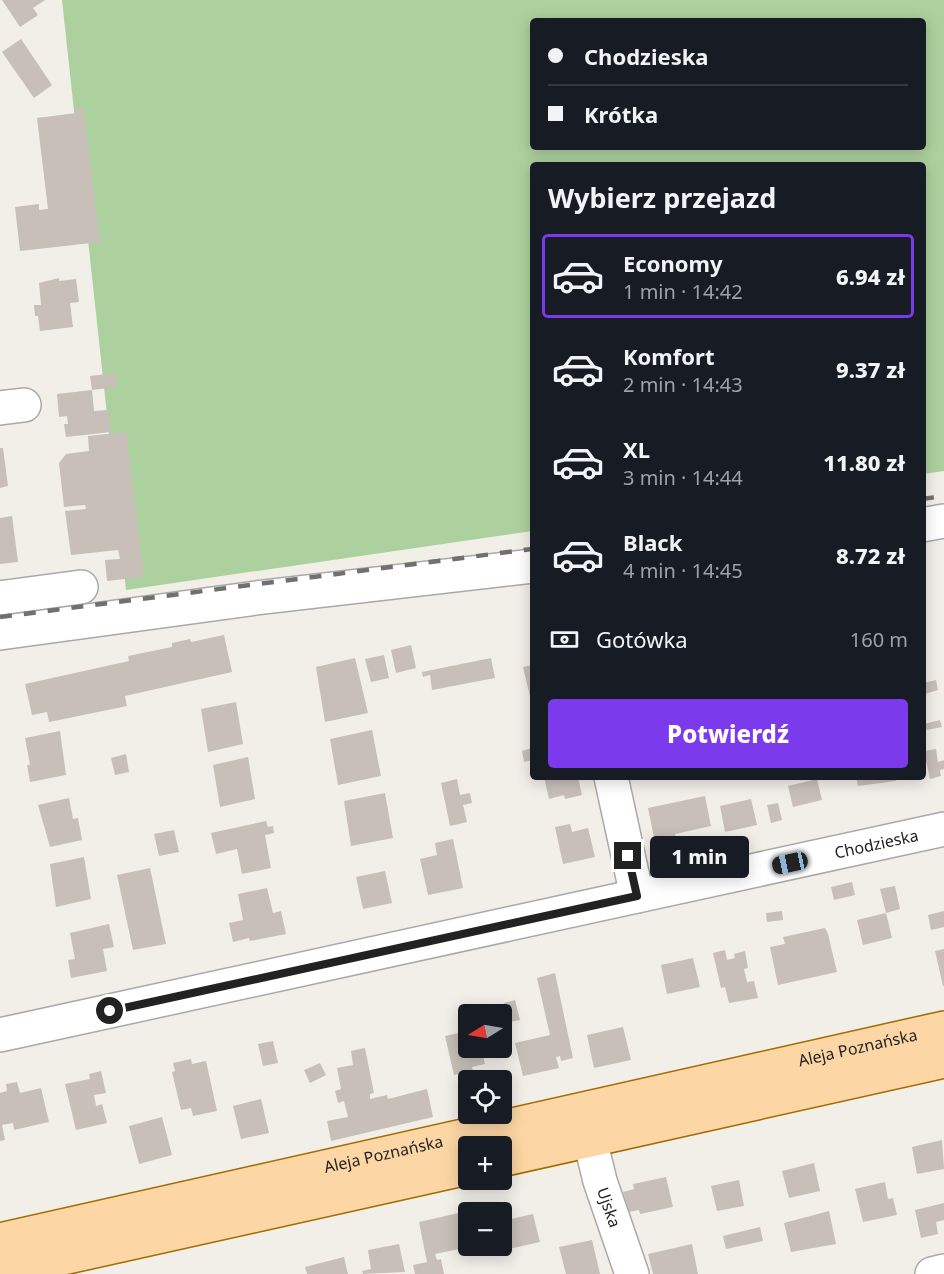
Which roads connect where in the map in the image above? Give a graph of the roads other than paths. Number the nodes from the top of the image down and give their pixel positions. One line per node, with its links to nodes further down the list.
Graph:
1 (944, 521): 2 (street)
2 (926, 524)
3 (530, 566): 6 (street)
4 (81, 587): 5 (street)
5 (0, 598)
6 (0, 633)
7 (612, 780): 9 (street)
8 (944, 829): 9 (street, Chodzieska)
9 (637, 896): 11 (street, Chodzieska)
10 (944, 1028): 16 (main road, Aleja Poznańska)
11 (0, 1035)
12 (944, 1061): 13 (main road, Aleja Poznańska)
13 (590, 1140): 14 (main road, Aleja Poznańska); 19 (street, Ujska)
14 (512, 1158)
15 (458, 1170): 18 (main road, Aleja Poznańska)
16 (0, 1240)
17 (944, 1271): 20 (street)
18 (0, 1272)
19 (632, 1274)
20 (932, 1274)

